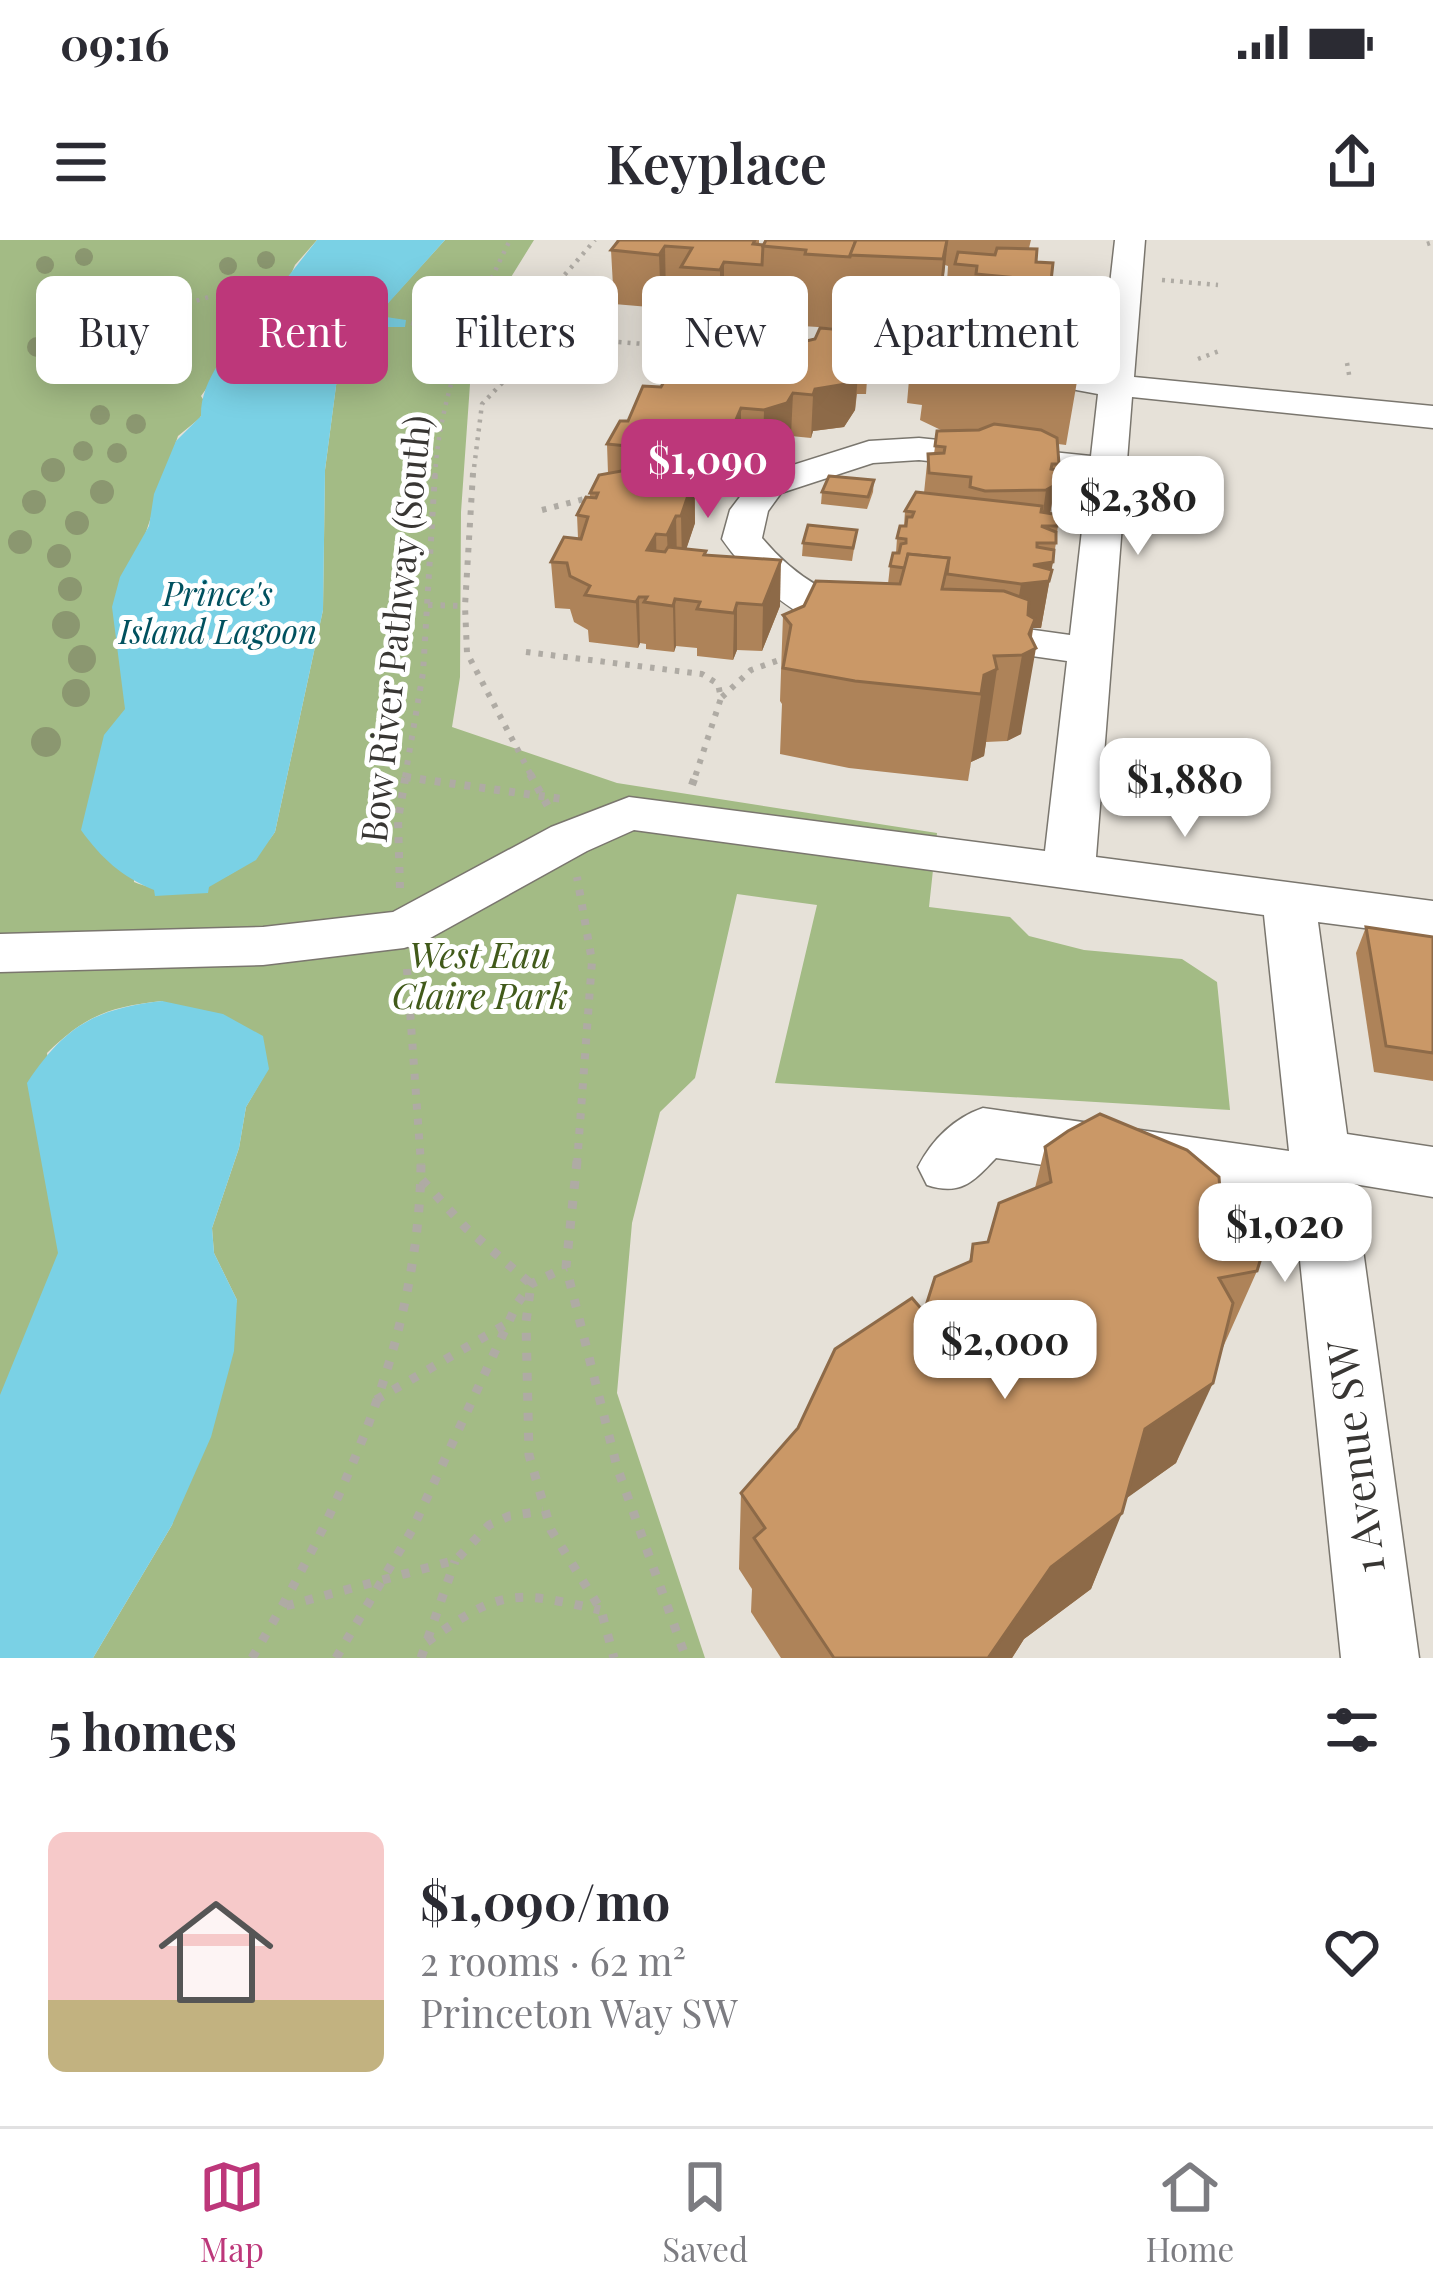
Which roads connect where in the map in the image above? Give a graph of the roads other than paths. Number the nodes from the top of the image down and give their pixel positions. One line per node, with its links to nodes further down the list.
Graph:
1 (1130, 240): 3 (street)
2 (808, 357): 3 (street)
3 (1116, 386): 4 (street); 5 (street)
4 (1433, 417)
5 (1107, 469): 6 (street); 6 (street)
6 (1091, 650): 7 (street)
7 (1069, 868): 8 (street); 10 (street)
8 (1289, 899): 9 (street); 12 (street, 1 Avenue SW)
9 (1433, 919)
10 (0, 952)
11 (950, 1166): 12 (street)
12 (1322, 1168): 13 (street); 14 (street, 1 Avenue SW)
13 (1433, 1172)
14 (1380, 1658)

